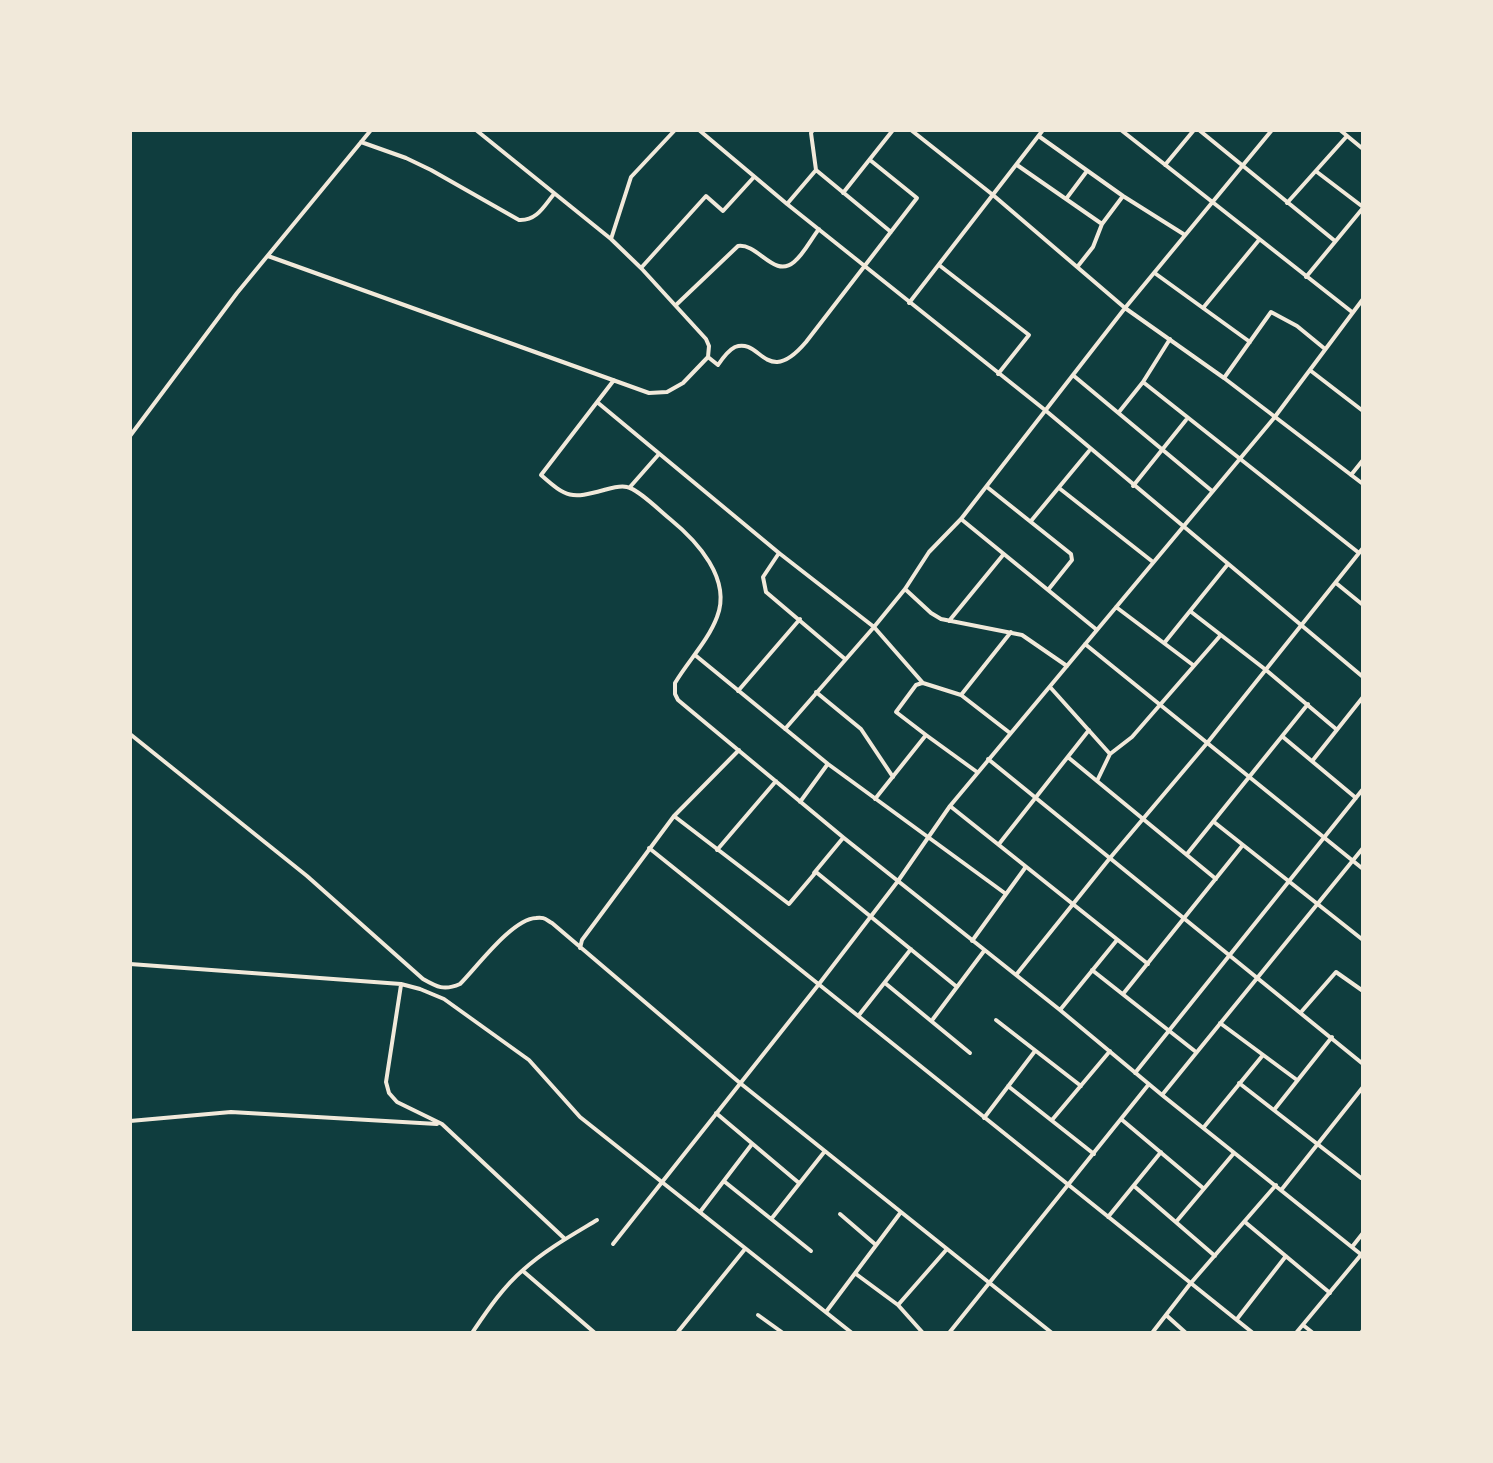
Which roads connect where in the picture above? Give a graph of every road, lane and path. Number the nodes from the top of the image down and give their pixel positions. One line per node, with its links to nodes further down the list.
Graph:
1 (371, 130): 15 (street)
2 (476, 130): 26 (street)
3 (675, 130): 38 (street)
4 (700, 130): 24 (street)
5 (813, 130): 21 (street)
6 (892, 130): 17 (street)
7 (911, 130): 27 (street)
8 (1043, 130): 13 (street)
9 (1120, 130): 19 (street)
10 (1196, 130): 19 (street); 20 (street)
11 (1272, 130): 20 (street)
12 (1340, 130): 14 (street)
13 (1039, 136): 18 (street); 22 (street)
14 (1347, 136): 16 (street); 23 (street)
15 (361, 142): 26 (street); 41 (street)
16 (1363, 149)
17 (870, 160): 25 (street); 36 (street)
18 (1017, 165): 27 (street); 29 (street)
19 (1165, 165): 30 (street)
20 (1243, 165): 30 (street); 32 (street)
21 (816, 170): 25 (street); 31 (street)
22 (1087, 170): 28 (street); 29 (street)
23 (1317, 172): 32 (street); 33 (street)
24 (754, 176): 31 (street); 45 (street)
25 (843, 193): 36 (street)
26 (554, 194): 38 (street)
27 (993, 195): 42 (street); 44 (street)
28 (1123, 196): 34 (street); 37 (street)
29 (1066, 199): 34 (street)
30 (1212, 202): 37 (street); 39 (street)
31 (787, 204): 35 (street)
32 (1287, 204): 40 (street)
33 (1363, 208): 40 (street)
34 (1102, 224): 44 (street)
35 (818, 229): 43 (street); 50 (street)
36 (892, 232): 43 (street)
37 (1185, 236): 46 (street)
38 (611, 239): 45 (street)
39 (1259, 240): 47 (street); 52 (street)
40 (1336, 241): 47 (street)
41 (268, 256): 62 (street); 71 (street)
42 (939, 265): 49 (street); 59 (street)
43 (865, 266): 49 (street); 57 (street)
44 (1078, 266): 51 (street)
45 (641, 268): 50 (street)
46 (1155, 273): 51 (street); 52 (street)
47 (1306, 277): 53 (street)
48 (1363, 299): 53 (street)
49 (909, 303): 59 (street)
50 (676, 305): 57 (street)
51 (1125, 308): 54 (street); 60 (street)
52 (1204, 308): 55 (street)
53 (1352, 312): 56 (street)
54 (1170, 340): 61 (street); 63 (street)
55 (1250, 342): 56 (street); 61 (street)
56 (1325, 349): 58 (street)
57 (708, 357): 62 (street)
58 (1310, 370): 66 (street); 69 (street)
59 (998, 374): 67 (street)
60 (1072, 374): 67 (street); 68 (street)
61 (1224, 378): 69 (street)
62 (614, 380): 65 (street)
63 (1143, 382): 68 (street); 70 (street)
64 (1363, 400): 66 (street)
65 (597, 402): 74 (street); 80 (street)
66 (1360, 408)
67 (1044, 410): 73 (street); 81 (street)
68 (1120, 412): 72 (street)
69 (1274, 418): 75 (street); 77 (street)
70 (1187, 419): 72 (street); 75 (street)
71 (130, 436)
72 (1163, 449): 79 (street); 83 (street)
73 (1090, 450): 79 (street); 82 (street)
74 (659, 454): 80 (street); 88 (street)
75 (1240, 459): 83 (street); 87 (street)
76 (1363, 460): 77 (street)
77 (1350, 475): 78 (street)
78 (1363, 484)
79 (1133, 486): 86 (street)
80 (630, 487): 107 (street)
81 (987, 487): 84 (street); 85 (street)
82 (1058, 488): 85 (street); 90 (street)
83 (1212, 491): 86 (street)
84 (961, 518): 89 (street); 93 (street)
85 (1031, 521): 94 (street)
86 (1182, 526): 90 (street); 91 (street)
87 (1361, 550): 92 (street)
88 (779, 553): 98 (street); 101 (street)
89 (1004, 554): 94 (street); 99 (street)
90 (1153, 562): 96 (street)
91 (1228, 563): 97 (street); 100 (street)
92 (1335, 583): 95 (street); 100 (street)
93 (904, 589): 99 (street); 101 (street)
94 (1048, 590): 102 (street)
95 (1363, 605)
96 (1116, 608): 102 (street); 105 (street)
97 (1190, 611): 104 (street); 105 (street)
98 (800, 618): 108 (street); 115 (street)
99 (949, 621): 103 (street)
100 (1300, 626): 111 (street); 112 (street)
101 (874, 627): 108 (street); 113 (street)
102 (1097, 630): 106 (street)
103 (1011, 632): 109 (street); 117 (street)
104 (1220, 636): 110 (street); 111 (street)
105 (1165, 642): 110 (street)
106 (1085, 644): 109 (street); 119 (street)
107 (695, 655): 115 (street); 129 (street)
108 (845, 659): 116 (street)
109 (1066, 666): 114 (street)
110 (1194, 666): 119 (street)
111 (1266, 670): 120 (street); 128 (street)
112 (1363, 677)
113 (923, 683): 117 (street); 126 (street)
114 (1050, 686): 123 (street); 124 (street)
115 (738, 692): 121 (street)
116 (816, 692): 121 (street); 136 (street)
117 (961, 694): 124 (street)
118 (1363, 697): 122 (street)
119 (1161, 704): 128 (street); 130 (street)
120 (1308, 704): 122 (street); 127 (street)
121 (785, 729): 134 (street)
122 (1336, 729): 133 (street)
123 (1089, 730): 130 (street); 131 (street)
124 (1010, 733): 132 (street)
125 (130, 734): 174 (street)
126 (926, 735): 135 (street); 136 (street)
127 (1282, 736): 133 (street); 137 (street)
128 (1208, 742): 137 (street); 147 (street)
129 (739, 750): 139 (street); 146 (street)
130 (1110, 754): 138 (street)
131 (1069, 758): 138 (street); 143 (street)
132 (988, 759): 135 (street); 143 (street)
133 (1312, 761): 141 (street)
134 (828, 764): 142 (street); 144 (street)
135 (977, 772): 145 (street)
136 (892, 777): 142 (street)
137 (1249, 777): 148 (street); 149 (street)
138 (1098, 780): 147 (street)
139 (776, 782): 144 (street); 156 (street)
140 (1363, 789): 141 (street)
141 (1356, 798): 149 (street)
142 (875, 799): 151 (street)
143 (1036, 799): 152 (street); 158 (street)
144 (800, 802): 150 (street)
145 (950, 806): 151 (street); 152 (street)
146 (674, 816): 154 (street); 156 (street)
147 (1144, 818): 157 (street); 158 (street)
148 (1214, 822): 153 (street); 157 (street)
149 (1324, 836): 159 (street); 164 (street)
150 (844, 838): 163 (street); 166 (street)
151 (928, 838): 163 (street); 165 (street)
152 (999, 844): 160 (street)
153 (1242, 846): 162 (street); 164 (street)
154 (649, 848): 174 (street); 185 (street)
155 (1363, 848): 159 (street)
156 (717, 850): 166 (street)
157 (1187, 854): 162 (street)
158 (1110, 858): 167 (street); 170 (street)
159 (1353, 860): 161 (street); 168 (street)
160 (1026, 866): 165 (street); 167 (street)
161 (1363, 868)
162 (1216, 879): 170 (street)
163 (898, 881): 169 (street); 173 (street)
164 (1289, 882): 168 (street); 177 (street)
165 (1006, 894): 173 (street)
166 (789, 904): 169 (street)
167 (1075, 904): 171 (street); 181 (street)
168 (1317, 904): 172 (street); 182 (street)
169 (871, 916): 175 (street); 185 (street)
170 (1184, 920): 177 (street); 179 (street)
171 (1118, 939): 179 (street); 180 (street)
172 (1363, 940)
173 (972, 941): 176 (street)
174 (580, 949): 205 (street)
175 (912, 949): 183 (street); 186 (street)
176 (984, 951): 181 (street); 186 (street)
177 (1230, 954): 182 (street); 195 (street)
178 (130, 964): 184 (street)
179 (1148, 964): 188 (street)
180 (1092, 970): 188 (street); 189 (street)
181 (1016, 976): 189 (street)
182 (1257, 977): 190 (street); 194 (street)
183 (885, 982): 191 (street); 192 (street)
184 (401, 984): 218 (street); 227 (street)
185 (819, 984): 191 (street); 205 (street)
186 (957, 987): 192 (street)
187 (1363, 991): 190 (street)
188 (1123, 994): 195 (street)
189 (1060, 1010): 198 (street)
190 (1301, 1012): 196 (street)
191 (859, 1015): 214 (street)
192 (932, 1020): 199 (street)
193 (996, 1020): 197 (street)
194 (1220, 1023): 200 (street); 201 (street)
195 (1170, 1032): 200 (street); 203 (street)
196 (1332, 1037): 202 (street); 204 (street)
197 (1036, 1051): 208 (street); 209 (street)
198 (1110, 1051): 203 (street); 209 (street)
199 (970, 1052)
200 (1196, 1052): 211 (street)
201 (1263, 1056): 204 (street); 206 (street)
202 (1363, 1064)
203 (1136, 1072): 207 (street)
204 (1297, 1080): 212 (street)
205 (740, 1083): 213 (street); 222 (street)
206 (1240, 1083): 212 (street); 219 (street)
207 (1150, 1084): 211 (street); 215 (street)
208 (1008, 1086): 214 (street); 217 (street)
209 (1080, 1086): 217 (street)
210 (1363, 1087): 221 (street)
211 (1162, 1095): 219 (street)
212 (1274, 1110): 221 (street)
213 (716, 1113): 220 (street); 227 (street)
214 (984, 1118): 230 (street)
215 (1120, 1119): 223 (street); 225 (street)
216 (130, 1121): 218 (street)
217 (1052, 1121): 225 (street)
218 (442, 1124): 243 (street)
219 (1204, 1126): 224 (street)
220 (752, 1144): 228 (street); 229 (street)
221 (1316, 1144): 226 (street); 232 (street)
222 (825, 1151): 229 (street); 234 (street)
223 (1161, 1152): 231 (street); 233 (street)
224 (1234, 1152): 232 (street); 233 (street)
225 (1094, 1154): 230 (street)
226 (1363, 1178)
227 (661, 1182): 235 (street); 244 (street)
228 (725, 1182): 235 (street); 238 (street)
229 (800, 1184): 238 (street)
230 (1069, 1186): 237 (street); 255 (street)
231 (1134, 1186): 237 (street); 240 (street)
232 (1279, 1187): 241 (street); 246 (street)
233 (1203, 1188): 240 (street)
234 (902, 1212): 245 (street); 247 (street)
235 (700, 1213): 248 (street)
236 (840, 1214): 245 (street)
237 (1108, 1217): 256 (street)
238 (772, 1218): 249 (street)
239 (597, 1220): 243 (street)
240 (1176, 1222): 251 (street)
241 (1245, 1222): 251 (street); 252 (street)
242 (1363, 1233): 246 (street)
243 (566, 1239): 253 (street)
244 (614, 1244)
245 (876, 1245): 254 (street)
246 (1352, 1247): 250 (street)
247 (947, 1248): 255 (street); 258 (street)
248 (745, 1249): 259 (street); 266 (street)
249 (810, 1251)
250 (1362, 1255): 257 (street)
251 (1215, 1256): 256 (street)
252 (1286, 1256): 257 (street); 262 (street)
253 (522, 1270): 264 (street); 265 (street)
254 (855, 1273): 258 (street); 259 (street)
255 (991, 1283): 270 (street); 271 (street)
256 (1190, 1284): 261 (street); 262 (street)
257 (1330, 1293): 263 (street)
258 (898, 1305): 269 (street)
259 (825, 1313): 268 (street)
260 (758, 1315): 267 (street)
261 (1166, 1315): 272 (street); 273 (street)
262 (1237, 1319): 274 (street)
263 (1303, 1324): 275 (street); 276 (street)
264 (472, 1333)
265 (595, 1333)
266 (677, 1333)
267 (783, 1333)
268 (852, 1333)
269 (923, 1333)
270 (949, 1333)
271 (1052, 1333)
272 (1152, 1333)
273 (1186, 1333)
274 (1253, 1333)
275 (1296, 1333)
276 (1313, 1333)

